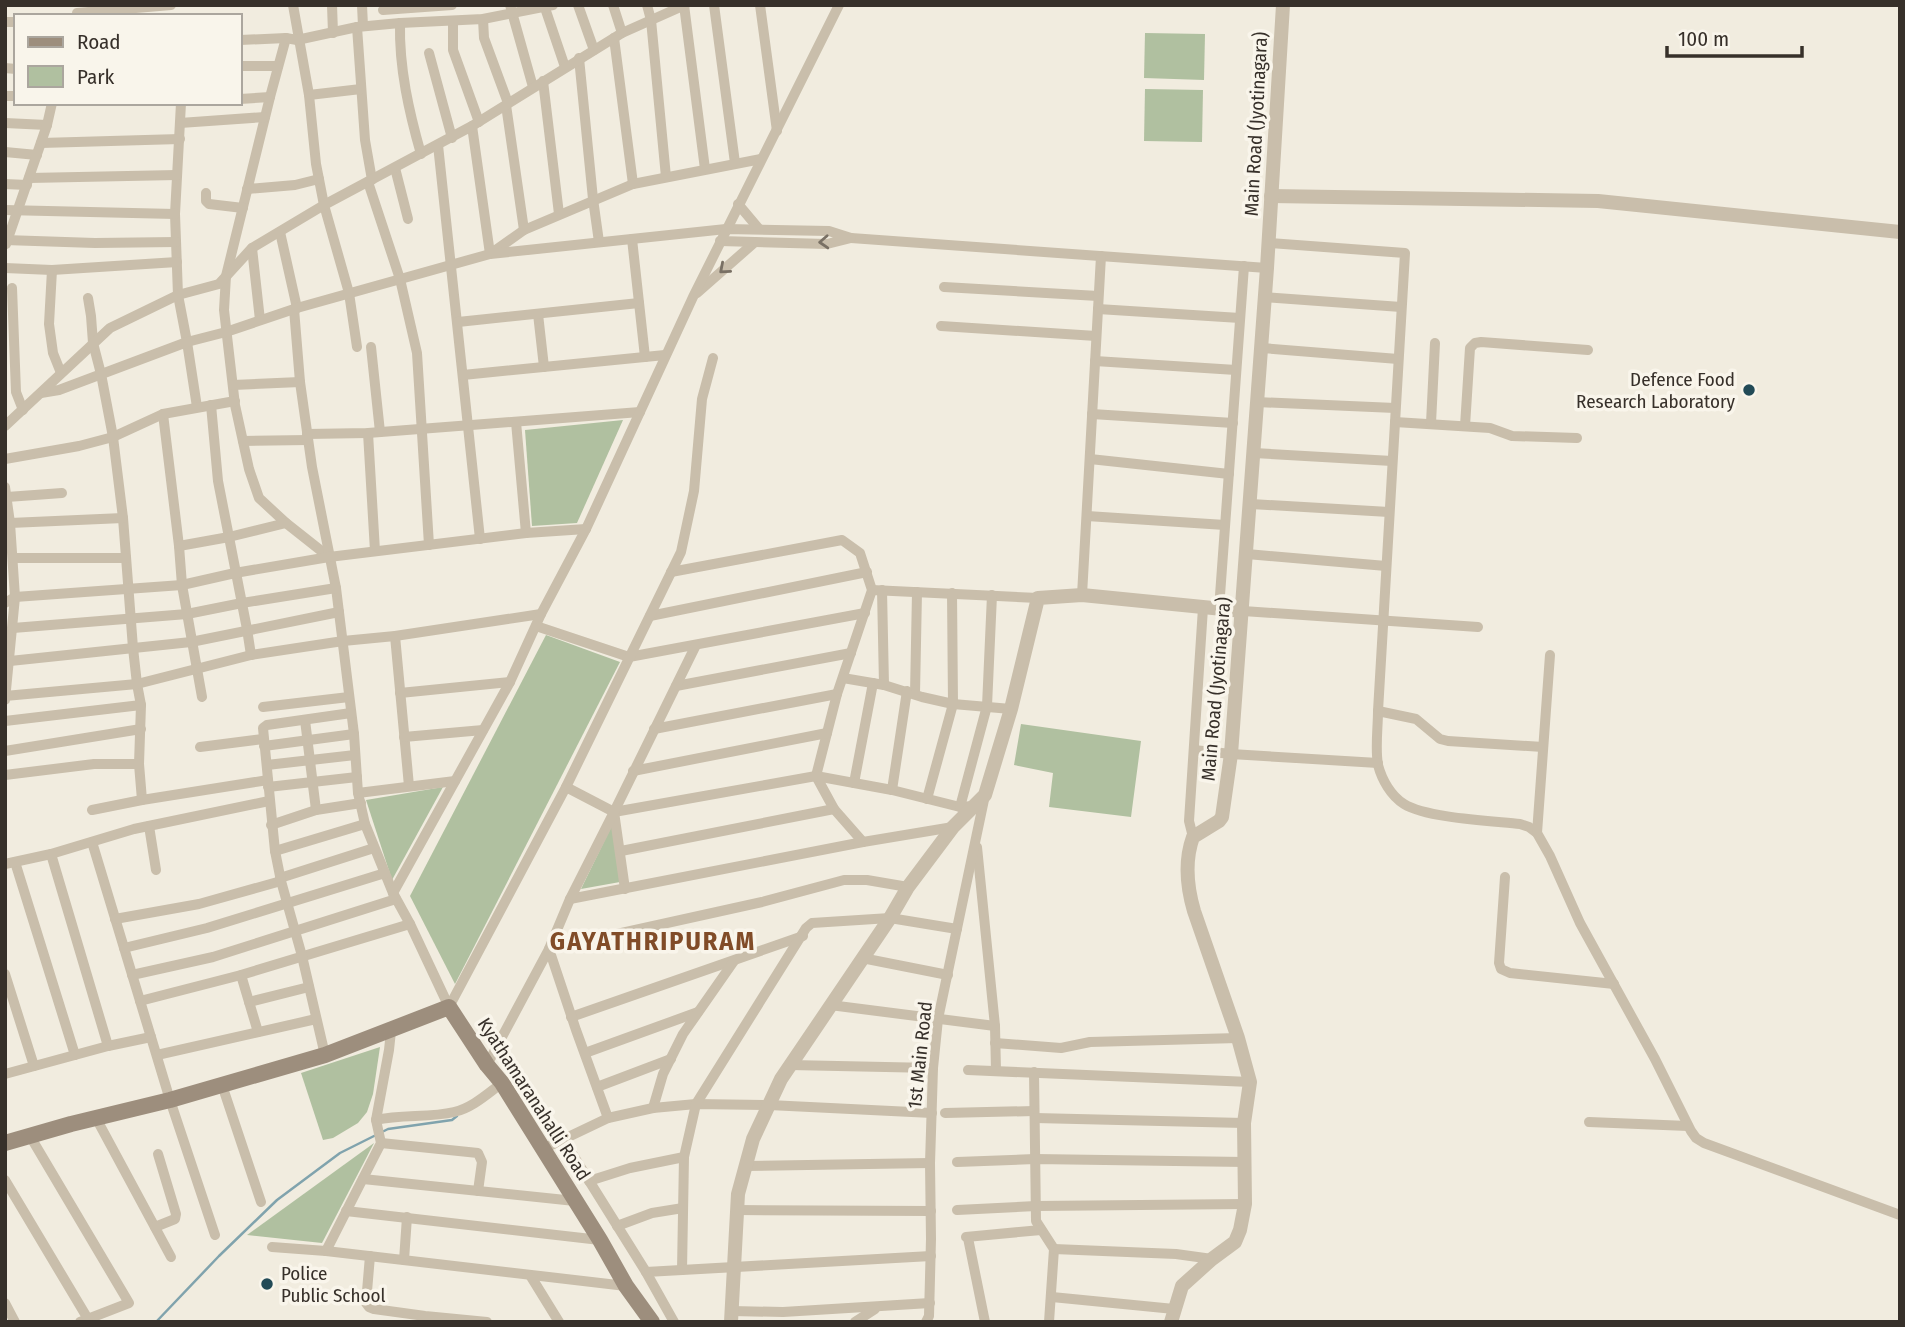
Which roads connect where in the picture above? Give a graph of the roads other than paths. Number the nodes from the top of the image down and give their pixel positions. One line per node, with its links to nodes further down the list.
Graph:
1 (171, 5): 18 (street)
2 (293, 5): 26 (street)
3 (332, 5): 24 (street)
4 (362, 5): 23 (street)
5 (452, 5): 16 (street)
6 (478, 5): 19 (street)
7 (579, 5): 28 (street)
8 (613, 5): 25 (street)
9 (647, 5): 20 (street)
10 (684, 5): 20 (street); 58 (street)
11 (714, 5): 56 (street)
12 (760, 5): 47 (street)
13 (839, 5): 47 (street)
14 (1283, 5): 68 (street, Main Road (Jyotinagara))
15 (547, 6): 17 (street); 33 (street)
16 (383, 10)
17 (511, 10): 19 (street); 34 (street)
18 (76, 11)
19 (481, 19): 21 (street); 39 (street)
20 (650, 20): 25 (street); 60 (street)
21 (453, 22): 22 (street); 45 (street)
22 (400, 23): 23 (street); 54 (street)
23 (360, 27): 24 (street); 35 (street)
24 (333, 33): 26 (street)
25 (618, 35): 28 (street); 65 (street)
26 (292, 39): 27 (street); 32 (street); 36 (street)
27 (242, 40)
28 (594, 50): 30 (street)
29 (429, 53): 48 (street)
30 (579, 58): 33 (street); 69 (street)
31 (242, 66): 32 (street)
32 (278, 66): 37 (street)
33 (565, 68): 34 (street)
34 (538, 84): 39 (street); 76 (street)
35 (361, 89): 36 (street); 63 (street)
36 (309, 94): 61 (street)
37 (270, 97): 38 (street); 42 (street)
38 (242, 99)
39 (507, 104): 45 (street); 80 (street)
40 (52, 105): 46 (street)
41 (181, 105): 44 (street)
42 (265, 117): 44 (street); 66 (street)
43 (5, 122): 46 (street)
44 (180, 123): 49 (street)
45 (476, 124): 48 (street); 92 (street)
46 (47, 125): 50 (street)
47 (777, 132): 55 (street)
48 (452, 138): 51 (street)
49 (180, 139): 50 (street); 59 (street)
50 (41, 143): 53 (street)
51 (438, 145): 54 (street); 95 (street)
52 (5, 152): 53 (street)
53 (37, 155): 62 (street)
54 (421, 155): 57 (street)
55 (761, 159): 56 (street); 70 (street)
56 (735, 163): 58 (street)
57 (395, 168): 63 (street); 77 (street)
58 (705, 169): 60 (street)
59 (177, 175): 62 (street); 75 (street)
60 (666, 177): 65 (street)
61 (319, 179): 66 (street); 71 (street)
62 (28, 181): 64 (street); 74 (street)
63 (370, 181): 71 (street); 101 (street)
64 (5, 184)
65 (633, 184): 69 (street)
66 (247, 189): 72 (street)
67 (206, 193): 72 (street)
68 (1271, 196): 82 (street); 90 (street, Main Road (Jyotinagara))
69 (593, 200): 76 (street); 88 (street)
70 (738, 204): 78 (street); 79 (street)
71 (324, 205): 81 (street); 104 (street)
72 (243, 208): 100 (street)
73 (5, 210): 74 (street)
74 (18, 211): 75 (street); 86 (street)
75 (175, 214): 87 (street)
76 (559, 214): 80 (street)
77 (408, 219)
78 (726, 229): 79 (street); 84 (street); 85 (street)
79 (758, 229): 83 (street)
80 (524, 230): 92 (street)
81 (280, 232): 91 (street); 112 (street, Kyathamaranahalli Road)
82 (1900, 232)
83 (851, 238): 89 (street, one-way to 89); 93 (street)
84 (632, 239): 88 (street); 110 (street)
85 (720, 241): 89 (street); 107 (street)
86 (6, 242): 87 (street)
87 (176, 242): 94 (street)
88 (599, 242): 92 (street)
89 (755, 242): 107 (street, one-way to 107)
90 (1269, 243): 98 (street, Main Road (Jyotinagara)); 111 (street)
91 (252, 248): 100 (street); 116 (street)
92 (490, 254): 95 (street)
93 (1101, 256): 96 (street); 106 (street)
94 (177, 262): 99 (street); 105 (street)
95 (451, 265): 101 (street); 117 (street)
96 (1244, 266): 98 (street); 115 (street)
97 (5, 268): 99 (street)
98 (1267, 268): 108 (street, Main Road (Jyotinagara))
99 (51, 270): 135 (street)
100 (226, 276): 105 (street); 119 (street)
101 (400, 279): 104 (street); 157 (street)
102 (944, 287): 106 (street)
103 (12, 288): 146 (street)
104 (349, 293): 112 (street); 124 (street)
105 (178, 295): 121 (street); 122 (street)
106 (1098, 296): 113 (street)
107 (693, 297): 128 (street)
108 (1264, 297): 111 (street); 126 (street, Main Road (Jyotinagara))
109 (88, 298): 122 (street)
110 (639, 303): 114 (street); 129 (street)
111 (1401, 307): 131 (street)
112 (296, 308): 116 (street); 138 (street, Kyathamaranahalli Road)
113 (1098, 309): 115 (street); 120 (street)
114 (538, 314): 117 (street); 133 (street)
115 (1240, 318): 134 (street)
116 (260, 320): 119 (street)
117 (458, 322): 137 (street)
118 (941, 326): 120 (street)
119 (226, 332): 121 (street); 139 (street)
120 (1096, 336): 132 (street)
121 (187, 342): 136 (street); 144 (street)
122 (93, 343): 135 (street); 136 (street)
123 (1436, 343): 153 (street)
124 (356, 347)
125 (371, 347): 158 (street)
126 (1262, 348): 131 (street); 142 (street, Main Road (Jyotinagara))
127 (1588, 350): 156 (street)
128 (665, 355): 129 (street); 147 (street)
129 (645, 357): 133 (street)
130 (713, 358): 190 (street)
131 (1398, 359): 145 (street)
132 (1095, 361): 134 (street); 149 (street)
133 (544, 367): 137 (street)
134 (1236, 370): 152 (street)
135 (61, 373): 140 (street)
136 (102, 374): 140 (street); 160 (street)
137 (463, 375): 155 (street)
138 (300, 382): 139 (street); 161 (street, Kyathamaranahalli Road)
139 (233, 385): 141 (street)
140 (41, 393): 146 (street)
141 (235, 401): 143 (street); 163 (street)
142 (1257, 402): 145 (street); 164 (street, Main Road (Jyotinagara))
143 (211, 405): 144 (street); 180 (street)
144 (197, 407): 148 (street)
145 (1395, 408): 151 (street)
146 (23, 410): 154 (street)
147 (640, 412): 150 (street); 178 (street)
148 (163, 414): 160 (street); 183 (street)
149 (1092, 414): 152 (street); 166 (street)
150 (516, 422): 155 (street); 179 (street)
151 (1395, 422): 153 (street); 167 (street)
152 (1233, 423): 168 (street)
153 (1431, 423): 156 (street)
154 (5, 426)
155 (468, 426): 157 (street); 181 (street)
156 (1465, 426): 162 (street)
157 (422, 428): 158 (street); 182 (street)
158 (380, 432): 159 (street)
159 (368, 433): 161 (street); 184 (street)
160 (113, 437): 165 (street); 174 (street)
161 (308, 437): 163 (street); 186 (street, Kyathamaranahalli Road)
162 (1577, 438)
163 (243, 440): 176 (street)
164 (1254, 453): 167 (street); 171 (street, Main Road (Jyotinagara))
165 (5, 459)
166 (1090, 459): 168 (street); 173 (street)
167 (1392, 461): 172 (street)
168 (1229, 474): 177 (street)
169 (6, 492): 170 (street); 175 (street)
170 (62, 493)
171 (1251, 504): 172 (street); 185 (street, Main Road (Jyotinagara))
172 (1390, 512): 189 (street)
173 (1087, 516): 177 (street); 200 (street)
174 (123, 518): 175 (street); 188 (street)
175 (10, 523): 187 (street)
176 (286, 523): 180 (street); 186 (street)
177 (1225, 525): 205 (street)
178 (586, 529): 179 (street); 210 (street)
179 (526, 533): 181 (street)
180 (229, 537): 183 (street); 192 (street)
181 (480, 539): 182 (street)
182 (429, 545): 184 (street)
183 (179, 546): 193 (street)
184 (375, 551): 186 (street)
185 (1247, 554): 189 (street); 207 (street, Main Road (Jyotinagara))
186 (329, 557): 192 (street); 194 (street, Kyathamaranahalli Road)
187 (13, 558): 188 (street); 202 (street)
188 (126, 558): 195 (street)
189 (1386, 566): 213 (street)
190 (671, 572): 191 (street); 211 (street)
191 (867, 572): 196 (street); 211 (street)
192 (235, 573): 193 (street); 203 (street)
193 (182, 584): 195 (street); 209 (street)
194 (336, 588): 203 (street); 206 (street, Kyathamaranahalli Road)
195 (128, 589): 202 (street); 212 (street)
196 (877, 590): 197 (street); 208 (street); 232 (street)
197 (917, 592): 198 (street); 235 (street)
198 (952, 593): 199 (street); 240 (street)
199 (992, 595): 201 (street); 242 (street)
200 (1082, 595): 201 (street); 204 (street)
201 (1038, 598): 244 (street)
202 (10, 600): 216 (street)
203 (242, 603): 209 (street); 217 (street)
204 (1203, 608): 205 (street); 259 (street)
205 (1219, 609): 207 (street)
206 (339, 611): 217 (street); 219 (street, Kyathamaranahalli Road)
207 (1243, 611): 213 (street); 261 (street, Main Road (Jyotinagara))
208 (865, 613): 221 (street); 223 (street)
209 (187, 614): 212 (street); 220 (street)
210 (541, 614): 214 (street); 218 (street)
211 (650, 616): 226 (street)
212 (131, 620): 216 (street); 222 (street)
213 (1383, 620): 215 (street); 245 (street)
214 (536, 626): 226 (street); 230 (street)
215 (1478, 627)
216 (13, 628): 227 (street)
217 (247, 629): 220 (street); 224 (street)
218 (394, 636): 219 (street); 234 (street)
219 (343, 641): 224 (street); 237 (street, Kyathamaranahalli Road)
220 (191, 642): 222 (street); 228 (street)
221 (696, 645): 226 (street); 233 (street)
222 (133, 648): 227 (street); 231 (street)
223 (851, 653): 229 (street); 233 (street)
224 (251, 655): 228 (street)
225 (1550, 656): 258 (street)
226 (629, 657): 276 (street)
227 (10, 661): 238 (street)
228 (197, 669): 231 (street); 239 (street)
229 (843, 678): 232 (street); 236 (street)
230 (510, 682): 234 (street); 251 (street)
231 (136, 684): 238 (street); 241 (street)
232 (878, 684): 235 (street); 273 (street)
233 (676, 686): 250 (street)
234 (400, 693): 254 (street)
235 (911, 693): 240 (street); 277 (street)
236 (837, 694): 250 (street); 252 (street)
237 (349, 696): 243 (street); 246 (street, Kyathamaranahalli Road)
238 (5, 697)
239 (202, 697)
240 (953, 704): 242 (street); 280 (street)
241 (141, 705): 248 (street); 249 (street)
242 (987, 706): 244 (street); 283 (street)
243 (263, 708)
244 (1011, 709): 278 (street)
245 (1378, 711): 258 (street); 264 (street)
246 (351, 713): 247 (street); 253 (street, Kyathamaranahalli Road)
247 (305, 720): 255 (street); 256 (street)
248 (5, 721)
249 (141, 729): 260 (street); 265 (street)
250 (654, 729): 267 (street)
251 (483, 730): 254 (street); 271 (street)
252 (827, 733): 267 (street); 269 (street)
253 (354, 734): 255 (street); 262 (street, Kyathamaranahalli Road)
254 (404, 737): 275 (street)
255 (308, 739): 256 (street); 263 (street)
256 (264, 742): 257 (street); 266 (street)
257 (200, 747)
258 (1543, 747): 292 (street)
259 (1194, 750): 261 (street); 294 (street)
260 (5, 751)
261 (1231, 754): 264 (street); 294 (street, Main Road (Jyotinagara))
262 (355, 755): 263 (street); 270 (street, Kyathamaranahalli Road)
263 (310, 761): 266 (street); 272 (street)
264 (1378, 763): 292 (street)
265 (139, 764): 268 (street); 281 (street)
266 (267, 765): 274 (street)
267 (634, 771): 287 (street)
268 (5, 775)
269 (816, 776): 273 (street); 284 (street); 287 (street)
270 (357, 777): 272 (street); 279 (street, Kyathamaranahalli Road)
271 (455, 781): 275 (street); 308 (street)
272 (313, 782): 274 (street); 286 (street)
273 (854, 783): 277 (street)
274 (268, 784): 281 (street); 282 (street)
275 (409, 786): 279 (street)
276 (566, 787): 287 (street); 331 (street)
277 (892, 790): 280 (street)
278 (985, 795): 283 (street); 293 (street, 1st Main Road)
279 (359, 798): 286 (street); 288 (street, Kyathamaranahalli Road)
280 (927, 799): 283 (street)
281 (142, 800): 285 (street)
282 (269, 801): 289 (street); 290 (street)
283 (967, 806): 291 (street)
284 (834, 809): 296 (street); 299 (street)
285 (92, 810)
286 (316, 810): 289 (street)
287 (614, 813): 299 (street); 309 (street)
288 (365, 824): 297 (street, Kyathamaranahalli Road); 298 (street)
289 (271, 825): 298 (street)
290 (149, 826): 295 (street); 302 (street)
291 (953, 827): 296 (street); 306 (street)
292 (1537, 834): 326 (street)
293 (976, 836): 314 (street, 1st Main Road); 336 (street)
294 (1193, 837): 340 (street)
295 (92, 842): 300 (street); 312 (street)
296 (863, 842): 307 (street)
297 (374, 848): 303 (street, Kyathamaranahalli Road); 305 (street)
298 (275, 851): 305 (street)
299 (621, 851): 307 (street)
300 (51, 854): 301 (street); 342 (street)
301 (10, 863): 344 (street)
302 (156, 870)
303 (384, 873): 308 (street, Kyathamaranahalli Road); 310 (street)
304 (1505, 877): 326 (street)
305 (281, 880): 310 (street); 312 (street)
306 (908, 887): 311 (street); 318 (street)
307 (625, 889): 309 (street)
308 (394, 896): 313 (street, Kyathamaranahalli Road); 315 (street)
309 (570, 899): 318 (street)
310 (288, 904): 315 (street); 317 (street)
311 (890, 918): 314 (street); 316 (street); 320 (street)
312 (115, 919): 317 (street)
313 (410, 924): 319 (street); 331 (street, Kyathamaranahalli Road)
314 (957, 929): 325 (street, 1st Main Road)
315 (294, 931): 319 (street); 323 (street)
316 (803, 936): 321 (street); 361 (street)
317 (124, 948): 323 (street)
318 (549, 948): 333 (street); 348 (street)
319 (302, 956): 324 (street); 327 (street)
320 (862, 958): 325 (street); 330 (street)
321 (734, 961): 332 (street); 333 (street)
322 (5, 974): 350 (street)
323 (132, 975): 328 (street)
324 (241, 975): 328 (street); 329 (street)
325 (948, 975): 335 (street, 1st Main Road)
326 (1614, 984): 371 (street)
327 (309, 987): 329 (street); 334 (street)
328 (140, 1001): 339 (street)
329 (249, 1002): 338 (street)
330 (830, 1005): 335 (street); 349 (street)
331 (449, 1007): 337 (main road); 348 (main road, Kyathamaranahalli Road)
332 (698, 1012): 343 (street); 347 (street)
333 (571, 1017): 343 (street)
334 (316, 1019): 338 (street); 346 (street)
335 (938, 1019): 336 (street); 351 (street, 1st Main Road)
336 (995, 1026): 341 (street)
337 (391, 1031): 346 (main road); 372 (street)
338 (258, 1032): 345 (street)
339 (151, 1037): 342 (street); 345 (street)
340 (1238, 1038): 341 (street); 356 (street)
341 (995, 1043): 353 (street)
342 (108, 1046): 344 (street)
343 (585, 1053): 359 (street)
344 (75, 1055): 350 (street)
345 (157, 1055): 360 (street)
346 (325, 1055): 358 (main road)
347 (671, 1059): 359 (street); 363 (street)
348 (487, 1065): 357 (main road, Kyathamaranahalli Road)
349 (790, 1065): 351 (street); 362 (street)
350 (34, 1066): 355 (street)
351 (933, 1068): 364 (street, 1st Main Road)
352 (968, 1070): 353 (street)
353 (996, 1071): 354 (street)
354 (1034, 1072): 356 (street); 366 (street)
355 (5, 1074)
356 (1250, 1082): 370 (street)
357 (502, 1083): 372 (street); 376 (main road, Kyathamaranahalli Road)
358 (222, 1085): 360 (main road); 389 (street)
359 (597, 1087): 368 (street)
360 (170, 1100): 367 (main road); 402 (street)
361 (696, 1104): 362 (street); 363 (street); 378 (street)
362 (769, 1105): 364 (street); 383 (street)
363 (653, 1108): 368 (street)
364 (932, 1113): 382 (street, 1st Main Road)
365 (945, 1113): 366 (street)
366 (1035, 1115): 370 (street); 379 (street)
367 (96, 1118): 373 (main road); 400 (street)
368 (608, 1118): 374 (street)
369 (1589, 1122): 371 (street)
370 (1244, 1123): 381 (street)
371 (1688, 1126): 397 (street)
372 (379, 1133): 384 (street); 387 (street)
373 (30, 1136): 375 (main road); 426 (street)
374 (563, 1139): 376 (street); 386 (street)
375 (5, 1143)
376 (543, 1149): 388 (main road, Kyathamaranahalli Road)
377 (158, 1154): 400 (street)
378 (684, 1157): 386 (street); 392 (street)
379 (1035, 1159): 380 (street); 381 (street); 391 (street)
380 (957, 1162)
381 (1245, 1162): 390 (street)
382 (930, 1163): 383 (street); 396 (street, 1st Main Road)
383 (746, 1166): 393 (street)
384 (363, 1179): 387 (street); 395 (street)
385 (5, 1180): 426 (street)
386 (589, 1181): 399 (street)
387 (478, 1191): 388 (street)
388 (575, 1201): 403 (main road, Kyathamaranahalli Road)
389 (261, 1202)
390 (1245, 1204): 391 (street); 410 (street)
391 (1036, 1206): 394 (street); 401 (street)
392 (683, 1208): 399 (street); 413 (street)
393 (737, 1210): 396 (street); 412 (street)
394 (957, 1210)
395 (346, 1211): 398 (street); 406 (street)
396 (931, 1211): 408 (street, 1st Main Road)
397 (1900, 1216)
398 (408, 1217): 403 (street); 411 (street)
399 (617, 1226): 414 (street)
400 (155, 1227): 409 (street)
401 (1041, 1230): 405 (street); 435 (street)
402 (215, 1235)
403 (600, 1240): 416 (main road, Kyathamaranahalli Road)
404 (271, 1247): 406 (street)
405 (1054, 1250): 410 (street); 417 (street)
406 (326, 1251): 407 (street)
407 (370, 1256): 411 (street); 423 (street)
408 (931, 1256): 412 (street); 419 (street, 1st Main Road)
409 (171, 1257)
410 (1212, 1259): 421 (street)
411 (404, 1260): 415 (street)
412 (734, 1267): 413 (street); 422 (street)
413 (682, 1270): 414 (street)
414 (646, 1272): 432 (street)
415 (530, 1275): 416 (street); 430 (street)
416 (626, 1286): 431 (main road, Kyathamaranahalli Road)
417 (1052, 1297): 421 (street); 436 (street)
418 (5, 1303): 428 (street)
419 (930, 1303): 420 (street); 434 (street, 1st Main Road)
420 (877, 1307): 424 (street); 433 (street)
421 (1173, 1315)
422 (732, 1316): 424 (street)
423 (388, 1317): 425 (street)
424 (783, 1317)
425 (424, 1319): 427 (street)
426 (84, 1320)
427 (458, 1320): 429 (street)
428 (15, 1322)
429 (486, 1322)
430 (559, 1322)
431 (652, 1322)
432 (674, 1322)
433 (855, 1322)
434 (926, 1322)
435 (985, 1322)
436 (1049, 1322)

